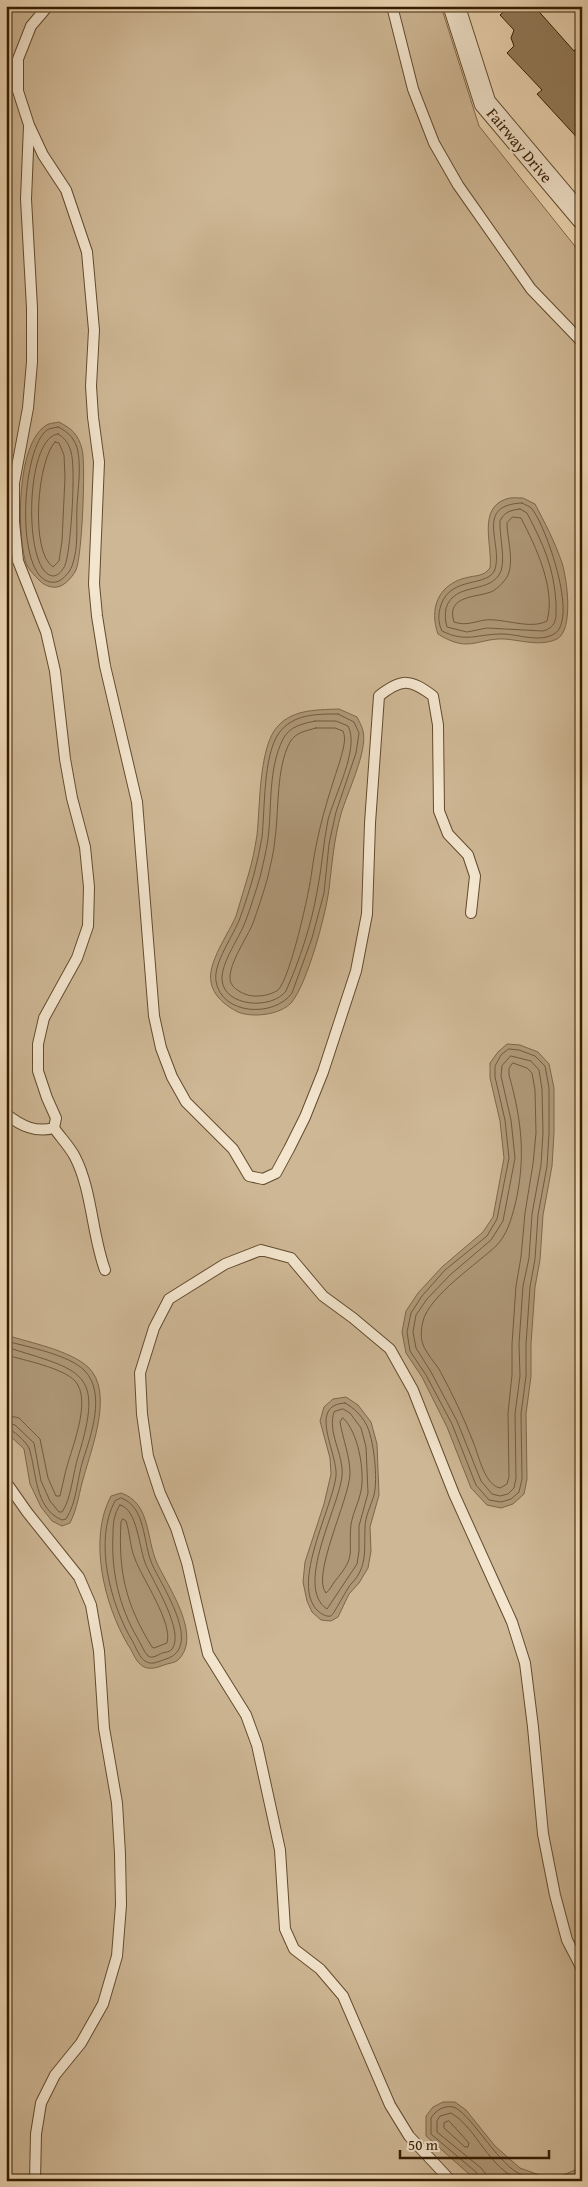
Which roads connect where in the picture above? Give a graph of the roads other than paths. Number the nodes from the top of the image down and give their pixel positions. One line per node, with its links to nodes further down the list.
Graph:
1 (38, 6): 5 (lane)
2 (48, 6): 5 (lane)
3 (392, 6): 8 (lane)
4 (454, 6): 7 (street, Fairway Drive)
5 (35, 21): 6 (lane)
6 (29, 125): 9 (lane); 11 (lane)
7 (582, 218)
8 (582, 342)
9 (470, 913)
10 (6, 1114): 11 (lane)
11 (54, 1128): 12 (lane)
12 (105, 1270)
13 (6, 1482): 15 (lane)
14 (582, 1969): 16 (lane)
15 (35, 2181)
16 (451, 2181)

